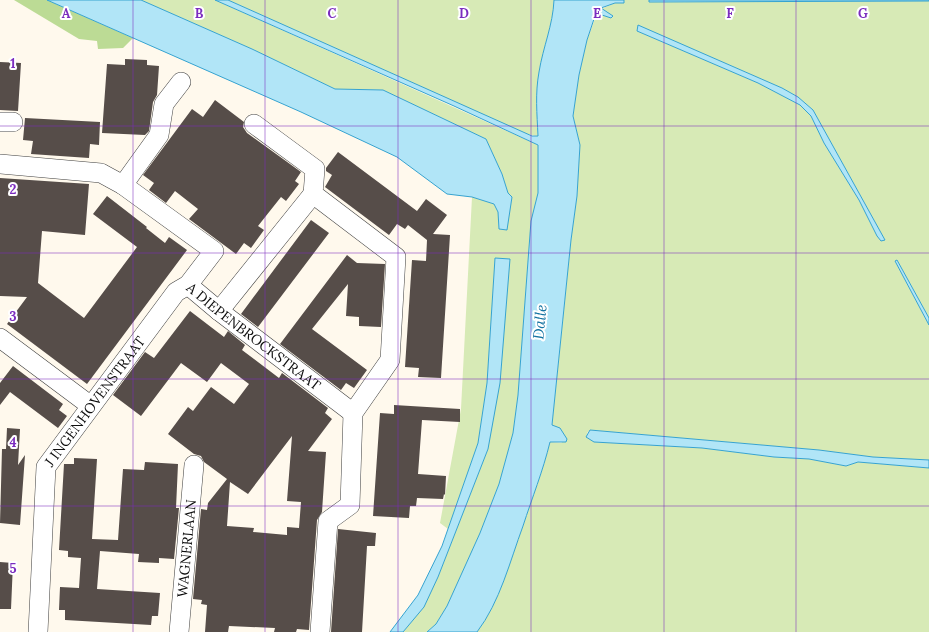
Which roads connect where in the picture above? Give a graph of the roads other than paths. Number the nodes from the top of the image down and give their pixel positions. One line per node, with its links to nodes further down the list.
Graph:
1 (181, 82): 4 (street)
2 (254, 124): 5 (street)
3 (0, 164): 4 (street, A DIEPENBROCKSTRAAT)
4 (123, 185): 6 (street, A DIEPENBROCKSTRAAT)
5 (313, 194): 7 (street); 10 (street)
6 (188, 285): 7 (street, A DIEPENBROCKSTRAAT); 9 (street, J INGENHOVENSTRAAT)
7 (219, 312): 10 (street, A DIEPENBROCKSTRAAT)
8 (0, 338): 9 (street)
9 (91, 406): 12 (street, J INGENHOVENSTRAAT)
10 (353, 413): 14 (street)
11 (194, 465): 13 (street, WAGNERLAAN)
12 (38, 632)
13 (179, 632)
14 (320, 632)

